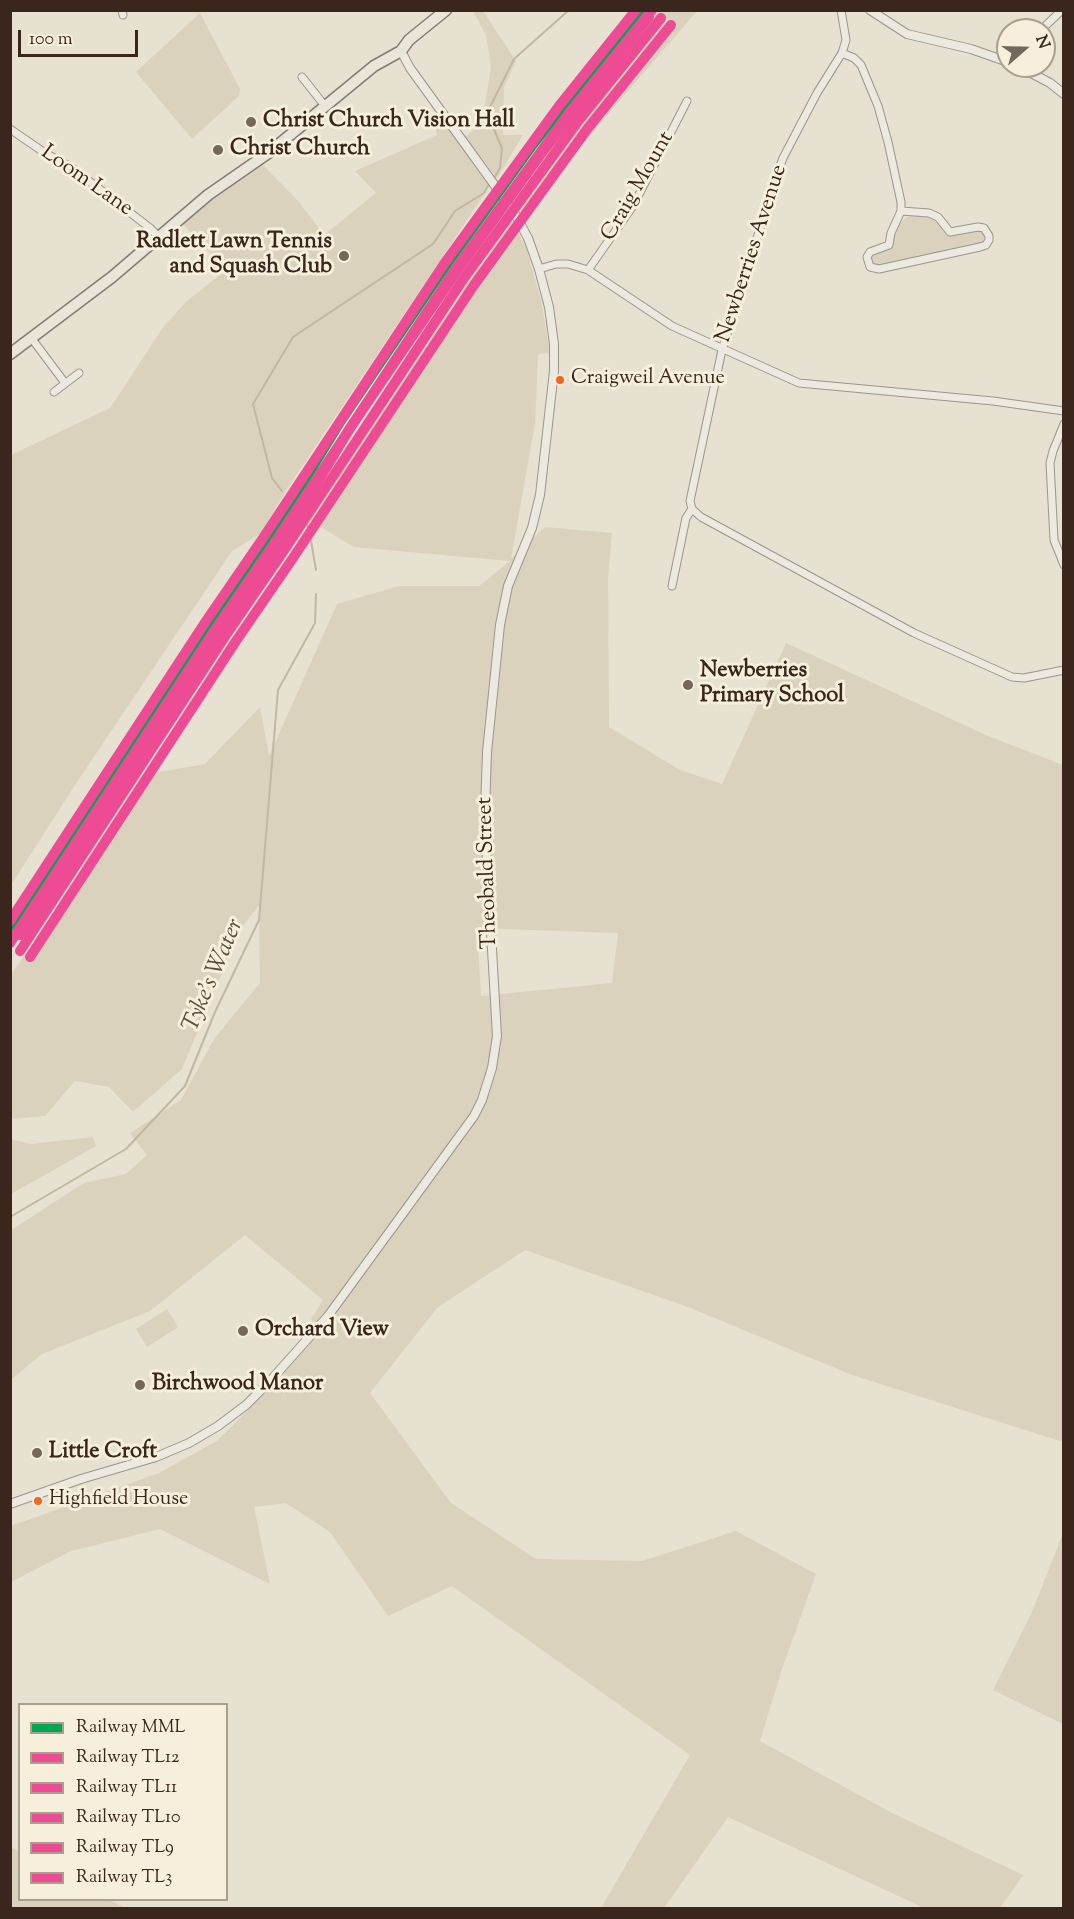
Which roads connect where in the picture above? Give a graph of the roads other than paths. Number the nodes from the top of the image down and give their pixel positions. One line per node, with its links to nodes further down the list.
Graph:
1 (446, 10): 4 (main road)
2 (841, 10): 5 (street, Newberries Avenue)
3 (873, 11): 6 (street)
4 (401, 51): 11 (main road); 15 (street, Theobald Street)
5 (842, 53): 13 (street); 18 (street, Newberries Avenue)
6 (996, 58)
7 (302, 77): 11 (street)
8 (1042, 78): 9 (street)
9 (1064, 94)
10 (687, 101): 16 (street, Craig Mount)
11 (325, 106): 14 (main road)
12 (10, 129): 14 (street, Loom Lane)
13 (901, 211): 13 (street)
14 (159, 237): 17 (main road)
15 (539, 269): 16 (street); 29 (street, Theobald Street)
16 (588, 270): 18 (street)
17 (32, 339): 19 (main road); 21 (street)
18 (722, 350): 23 (street); 25 (street, Newberries Avenue)
19 (12, 351)
20 (79, 373): 21 (street)
21 (65, 384): 22 (street)
22 (54, 392)
23 (1064, 411)
24 (1064, 424): 26 (street)
25 (692, 509): 27 (street, Newberries Avenue); 28 (street)
26 (1064, 565)
27 (672, 586)
28 (1064, 670)
29 (10, 1504)

